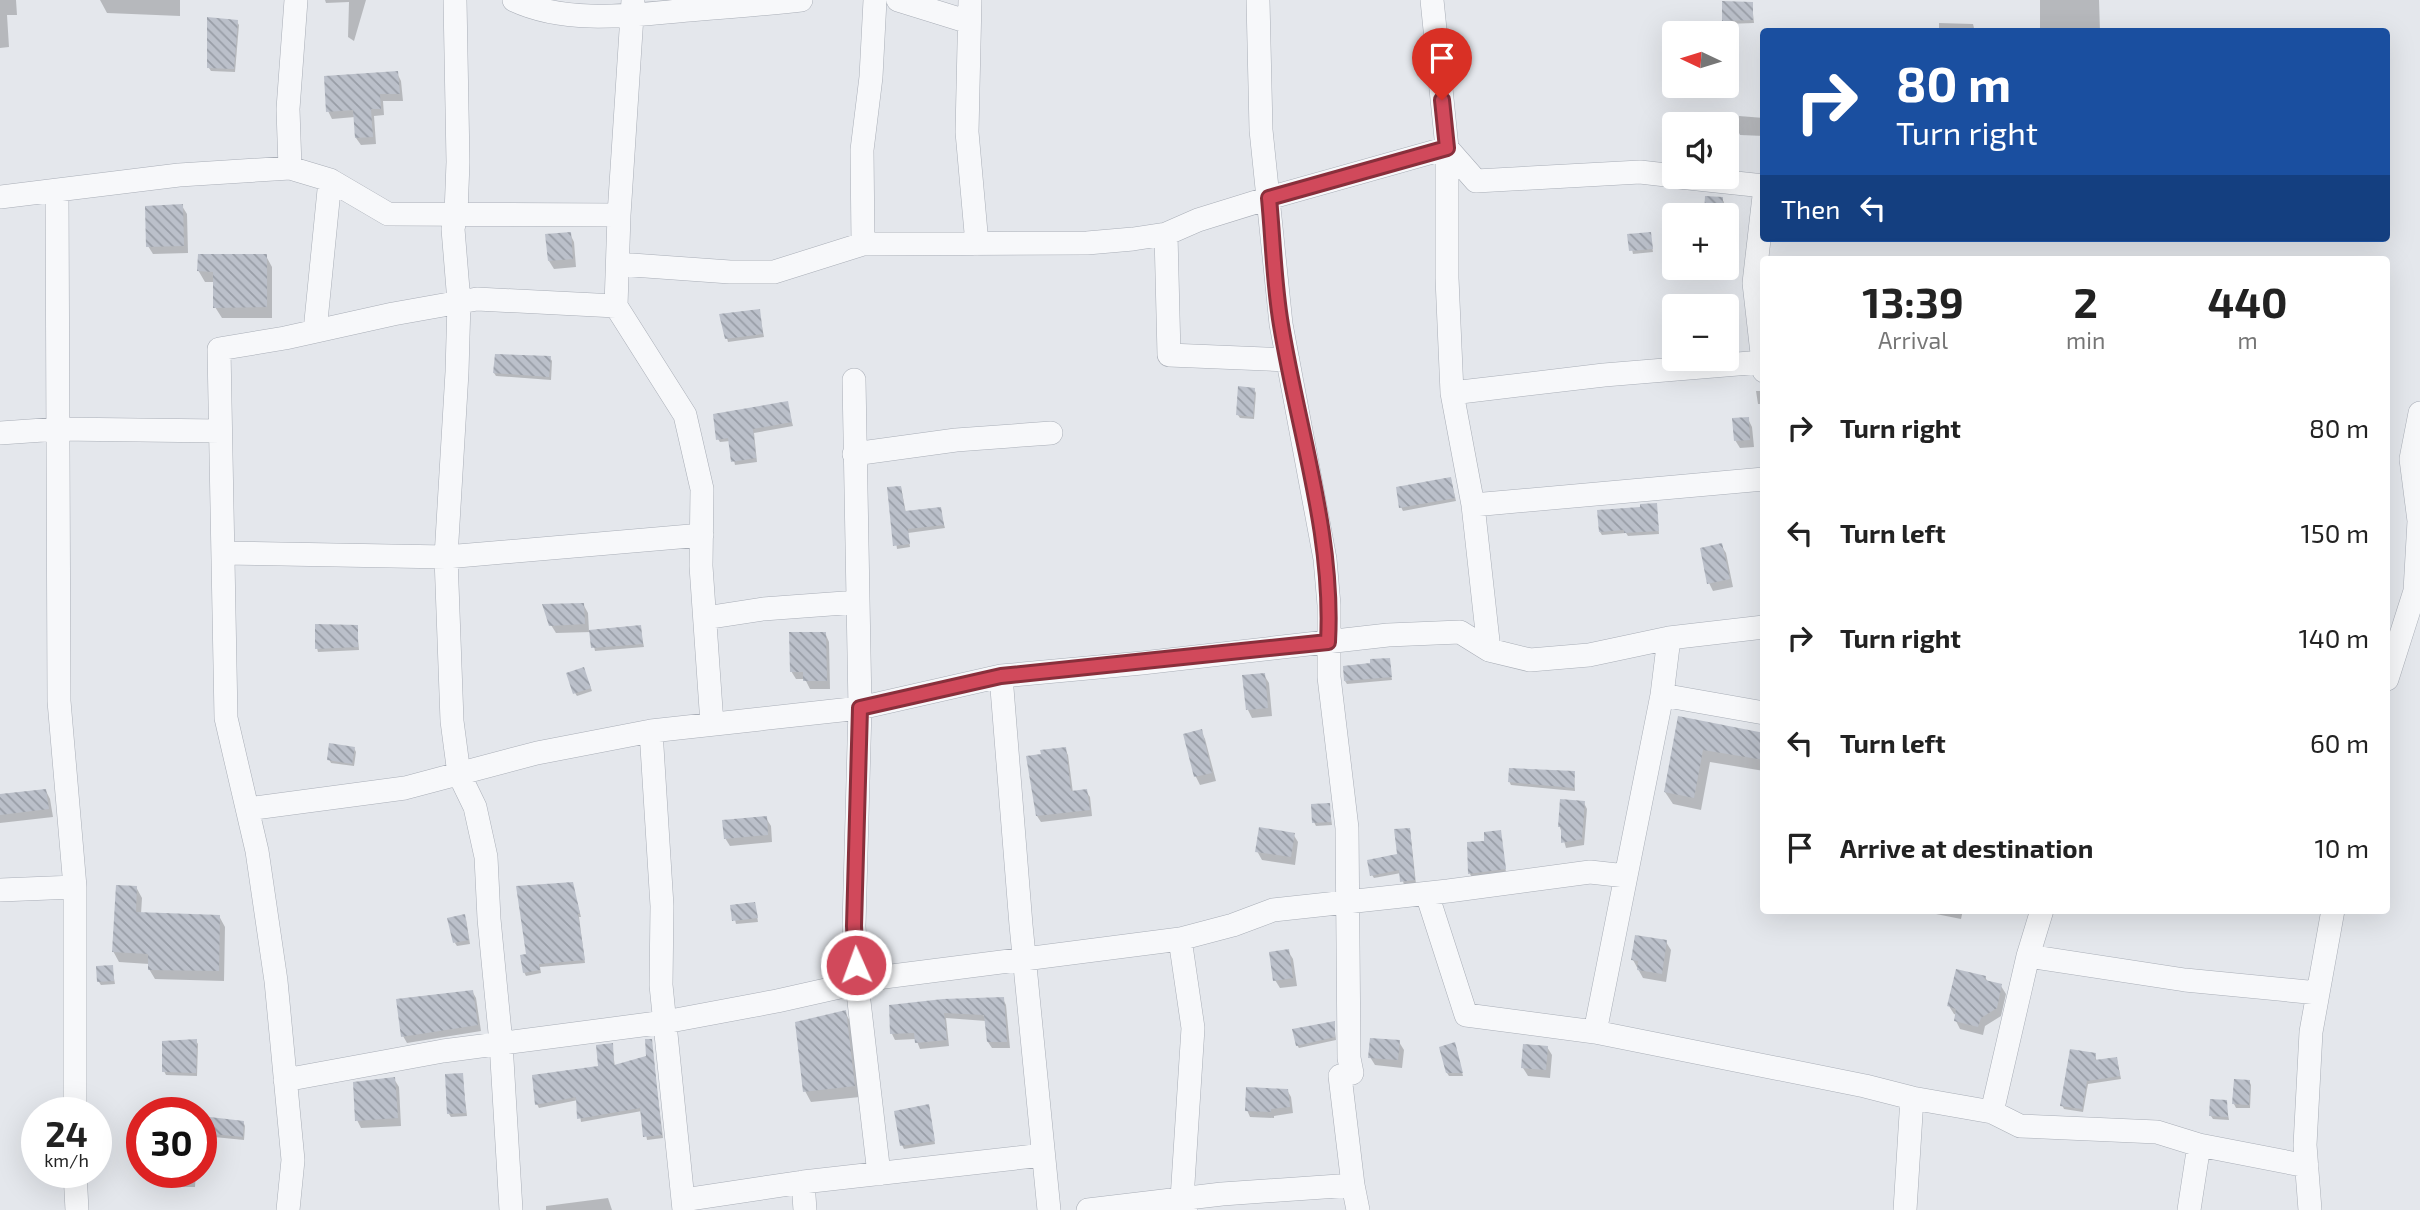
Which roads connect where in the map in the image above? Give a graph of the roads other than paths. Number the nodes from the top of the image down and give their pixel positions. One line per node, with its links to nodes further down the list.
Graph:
1 (296, 0): 12 (street)
2 (455, 0): 20 (street)
3 (514, 0): 9 (street)
4 (802, 0): 9 (street)
5 (875, 0): 24 (street)
6 (898, 0): 10 (street)
7 (1258, 0): 19 (street)
8 (1432, 0): 11 (street)
9 (633, 7): 21 (street)
10 (970, 11): 25 (street)
11 (1447, 148): 13 (street); 19 (street); 34 (street)
12 (290, 168): 14 (street); 17 (street)
13 (1662, 174)
14 (330, 180): 20 (street); 29 (street)
15 (1739, 184): 16 (street)
16 (1760, 186)
17 (57, 191): 18 (street); 36 (street)
18 (0, 197)
19 (1269, 198): 23 (street); 31 (street)
20 (456, 214): 21 (street); 27 (street)
21 (619, 215): 26 (street)
22 (1760, 231): 30 (street)
23 (1166, 234): 25 (street); 31 (street)
24 (863, 244): 25 (street); 26 (street)
25 (977, 244)
26 (618, 264): 28 (street)
27 (458, 302): 28 (street); 29 (street); 45 (street)
28 (615, 306): 43 (street)
29 (315, 331): 37 (street)
30 (1760, 339)
31 (1288, 360): 50 (street)
32 (1760, 367): 34 (street)
33 (854, 380): 40 (street)
34 (1452, 393): 42 (street)
35 (2420, 413): 52 (street)
36 (58, 429): 37 (street); 38 (street); 62 (street)
37 (220, 431): 44 (street)
38 (0, 433)
39 (1051, 433): 40 (street)
40 (854, 454): 46 (street)
41 (1760, 479): 42 (street)
42 (1473, 505): 51 (street)
43 (702, 536): 45 (street); 47 (street)
44 (223, 552): 45 (street); 60 (street)
45 (446, 557): 59 (street)
46 (858, 602): 47 (street); 55 (street)
47 (705, 618): 57 (street)
48 (1760, 627): 49 (street)
49 (1669, 638): 51 (street); 54 (street)
50 (1328, 642): 51 (street); 53 (street); 65 (street)
51 (1489, 650)
52 (2390, 669)
53 (1001, 676): 55 (street); 70 (street)
54 (1662, 695): 56 (street); 61 (street)
55 (860, 708): 57 (street); 71 (street)
56 (1760, 712)
57 (712, 724): 58 (street)
58 (651, 731): 59 (street); 73 (street)
59 (459, 774): 60 (street); 75 (street)
60 (248, 808): 76 (street)
61 (1626, 876): 64 (street); 74 (street)
62 (75, 887): 63 (street); 77 (street)
63 (0, 890)
64 (1427, 894): 65 (street); 74 (street)
65 (1347, 902): 68 (street); 85 (street)
66 (2041, 914): 69 (street)
67 (2332, 914): 72 (street)
68 (1180, 939): 70 (street); 87 (street)
69 (2028, 956): 72 (street); 79 (street)
70 (1024, 959): 71 (street); 81 (street)
71 (857, 984): 73 (street); 83 (street)
72 (2318, 993): 82 (street)
73 (665, 1021): 75 (street); 88 (street)
74 (1595, 1032): 78 (street)
75 (502, 1043): 76 (street); 91 (street)
76 (285, 1080): 90 (street)
77 (75, 1097)
78 (1912, 1098): 79 (street); 96 (street)
79 (1992, 1112): 80 (street)
80 (2199, 1145): 82 (street); 97 (street)
81 (1043, 1154): 83 (street); 93 (street)
82 (2306, 1166): 98 (street)
83 (879, 1174): 84 (street)
84 (803, 1182): 88 (street); 92 (street)
85 (1353, 1185): 87 (street); 95 (street)
86 (76, 1188): 89 (street)
87 (1184, 1204): 94 (street)
88 (684, 1205)
89 (77, 1210)
90 (288, 1210)
91 (511, 1210)
92 (805, 1210)
93 (1049, 1210)
94 (1088, 1210)
95 (1358, 1210)
96 (1905, 1210)
97 (2189, 1210)
98 (2310, 1210)

